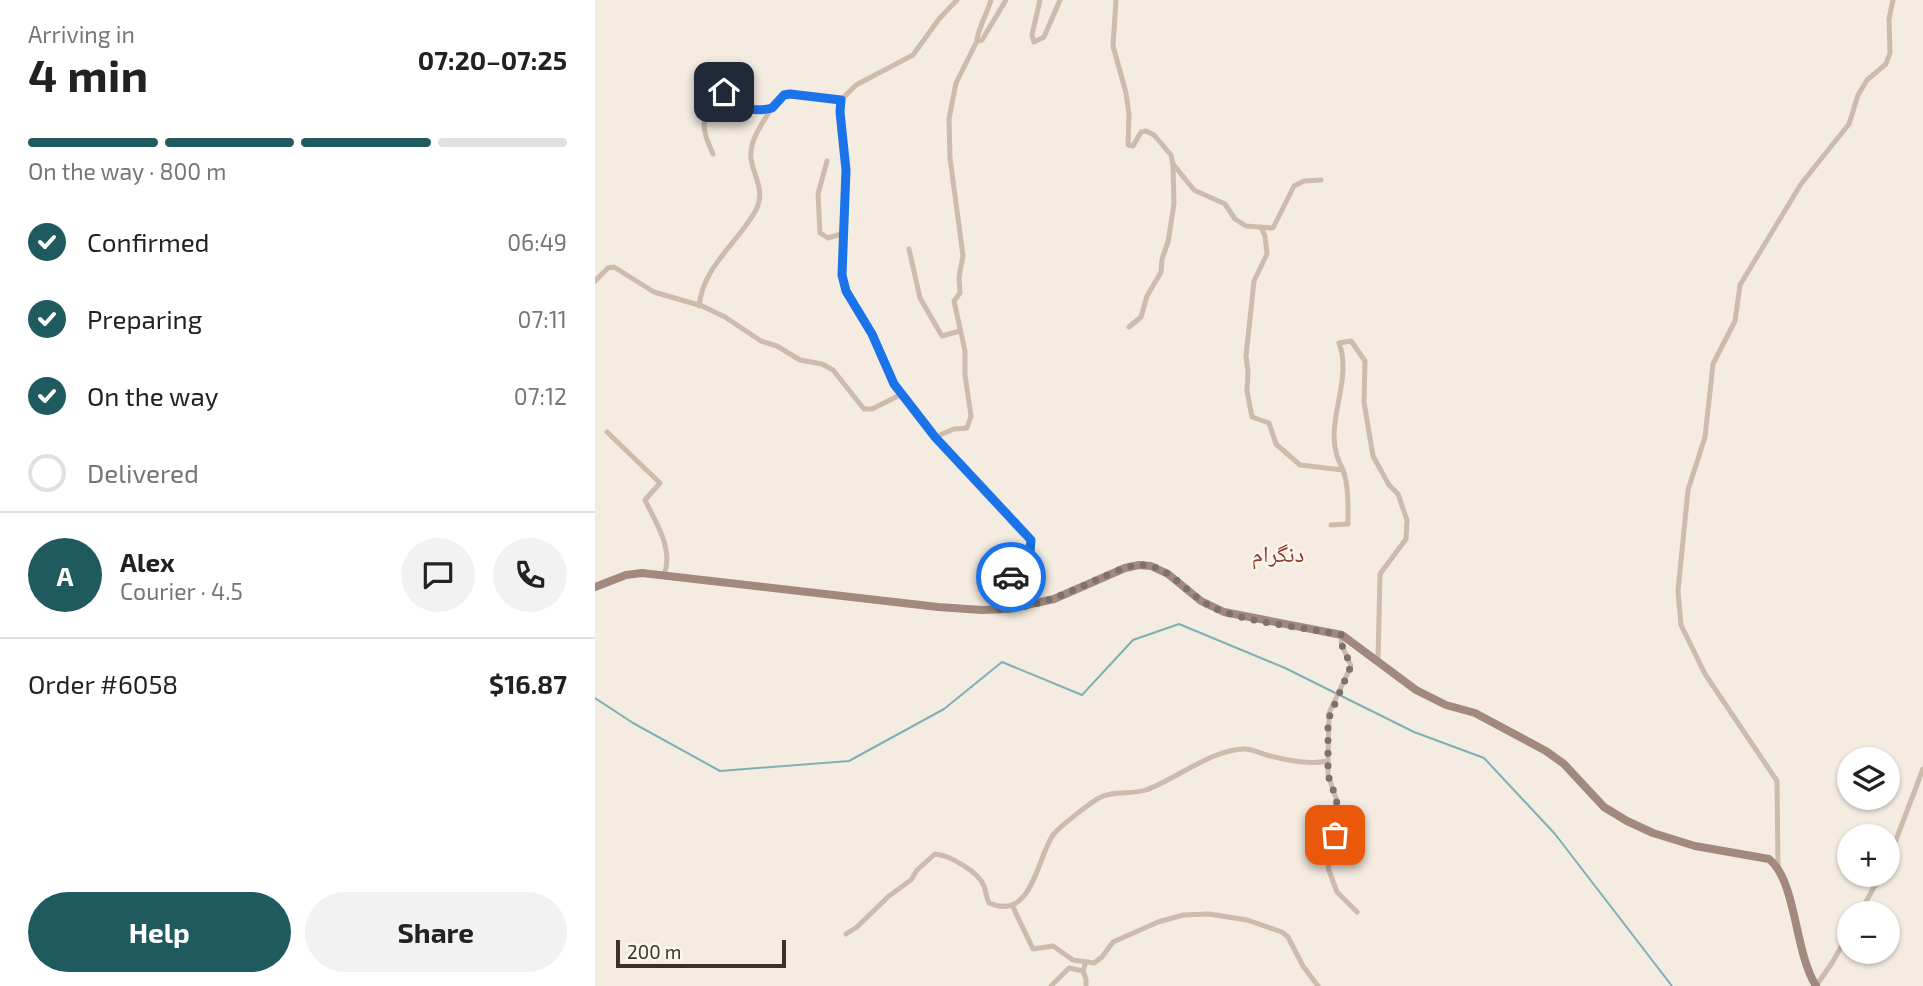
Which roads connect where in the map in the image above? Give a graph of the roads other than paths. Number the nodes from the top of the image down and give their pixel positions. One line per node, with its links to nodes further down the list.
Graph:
1 (957, 0): 10 (street)
2 (991, 0): 8 (street)
3 (1006, 0): 8 (street)
4 (1040, 0): 5 (street)
5 (1060, 0)
6 (1116, 0): 15 (street)
7 (1893, 0): 37 (street)
8 (977, 41): 23 (street)
9 (711, 92): 11 (street)
10 (841, 100): 12 (street); 18 (street)
11 (738, 104): 12 (street); 13 (street)
12 (771, 108): 21 (street)
13 (713, 154)
14 (827, 161): 18 (street)
15 (1173, 164): 17 (street); 22 (street)
16 (1321, 180): 17 (street)
17 (1261, 227): 27 (street)
18 (844, 233): 24 (street)
19 (909, 249): 23 (street)
20 (595, 281): 21 (street)
21 (699, 306): 24 (street)
22 (1129, 327)
23 (960, 331): 26 (street)
24 (902, 394): 26 (street)
25 (607, 432): 29 (street)
26 (935, 437): 31 (street)
27 (1343, 470): 28 (street); 33 (street)
28 (1331, 525)
29 (664, 575): 30 (main road); 31 (main road)
30 (595, 587)
31 (998, 609): 32 (main road)
32 (1342, 635): 33 (main road); 34 (street)
33 (1378, 662): 37 (main road)
34 (1328, 761): 38 (street); 39 (street)
35 (1923, 769): 36 (street)
36 (1900, 829)
37 (1779, 869): 47 (main road)
38 (1012, 905): 40 (street); 42 (street)
39 (1357, 912)
40 (846, 934)
41 (1837, 954): 47 (street)
42 (1086, 962): 43 (street); 46 (street)
43 (1083, 971): 44 (street); 45 (street)
44 (1051, 986)
45 (1086, 986)
46 (1318, 986)
47 (1816, 986)

